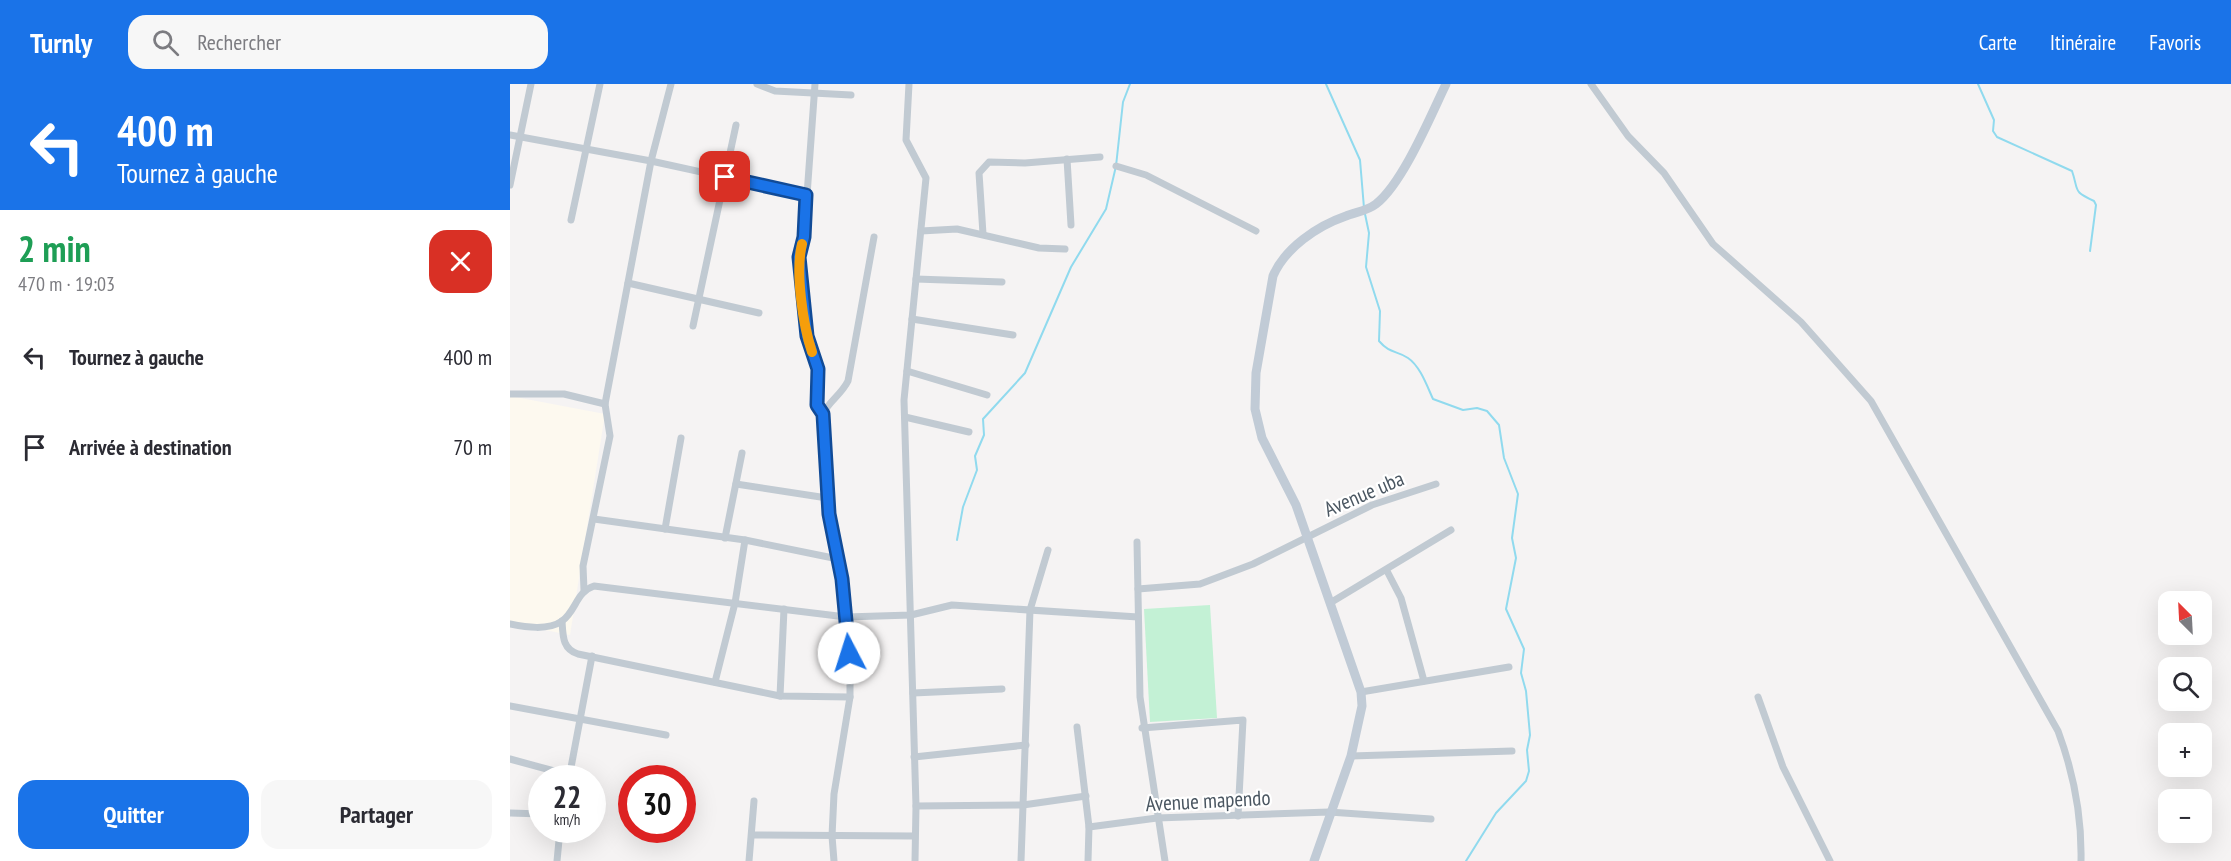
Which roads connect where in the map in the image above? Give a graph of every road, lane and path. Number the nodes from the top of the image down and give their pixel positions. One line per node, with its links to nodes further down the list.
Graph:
1 (531, 84): 13 (street)
2 (600, 84): 14 (street)
3 (671, 84): 17 (street)
4 (757, 84): 9 (street)
5 (815, 84): 9 (street)
6 (909, 84): 24 (street)
7 (1446, 84): 53 (street)
8 (1591, 84): 116 (street)
9 (813, 93): 10 (street); 21 (street)
10 (851, 95)
11 (736, 125): 19 (street)
12 (510, 135): 13 (street)
13 (521, 138): 14 (street); 20 (street)
14 (584, 149): 17 (street); 22 (street)
15 (1100, 157): 16 (street)
16 (1067, 159): 23 (street); 26 (street)
17 (651, 161): 19 (street); 31 (street)
18 (1116, 166): 25 (street)
19 (725, 177): 21 (street); 32 (street)
20 (510, 185)
21 (806, 195): 41 (street)
22 (571, 220)
23 (1071, 225)
24 (921, 231): 26 (street); 29 (street)
25 (1256, 231)
26 (983, 234): 28 (street)
27 (874, 237): 41 (street)
28 (1065, 249)
29 (916, 279): 30 (street); 34 (street)
30 (1002, 282)
31 (628, 283): 32 (street); 40 (street)
32 (699, 300): 33 (street); 35 (street)
33 (759, 313)
34 (912, 319): 36 (street); 37 (street)
35 (693, 327)
36 (1013, 335)
37 (907, 371): 39 (street); 42 (street)
38 (510, 394): 40 (street)
39 (987, 395)
40 (605, 404): 49 (street)
41 (823, 414): 48 (street)
42 (905, 417): 43 (street); 65 (street)
43 (969, 432)
44 (681, 438): 50 (street)
45 (742, 453): 46 (street)
46 (736, 484): 48 (street); 52 (street)
47 (1436, 484): 53 (street, Avenue uba)
48 (828, 498): 57 (street)
49 (594, 519): 50 (street); 60 (street)
50 (665, 529): 52 (street)
51 (1451, 530): 58 (street)
52 (725, 538): 54 (street)
53 (1306, 538): 59 (street, Avenue uba); 62 (street)
54 (745, 540): 57 (street); 61 (street)
55 (1137, 542): 59 (street)
56 (1048, 550): 64 (street)
57 (838, 559): 66 (street)
58 (1387, 571): 62 (street); 72 (street)
59 (1138, 589): 67 (street)
60 (584, 590): 61 (street); 68 (street)
61 (735, 603): 63 (street); 73 (street)
62 (1330, 603): 75 (street)
63 (784, 609): 66 (street); 77 (street)
64 (1030, 610): 65 (street); 67 (street); 85 (street)
65 (911, 615): 66 (street); 76 (street)
66 (846, 617): 78 (street)
67 (1138, 617): 83 (street)
68 (562, 621): 69 (street); 70 (street)
69 (510, 624)
70 (592, 656): 73 (street); 81 (street)
71 (1509, 667): 72 (street)
72 (1424, 681): 75 (street)
73 (715, 682): 77 (street)
74 (1002, 689): 76 (street)
75 (1361, 692): 87 (street)
76 (913, 693): 88 (street)
77 (780, 696): 78 (street)
78 (850, 697): 104 (street)
79 (1758, 697): 115 (street)
80 (510, 706): 81 (street)
81 (580, 718): 84 (street); 91 (street)
82 (1077, 727): 92 (street)
83 (1142, 728): 99 (street); 100 (street)
84 (666, 735)
85 (1026, 745): 88 (street); 94 (street)
86 (1512, 751): 87 (street)
87 (1351, 756): 96 (street)
88 (914, 757): 95 (street)
89 (510, 759): 90 (street)
90 (530, 765)
91 (571, 765)
92 (1086, 796): 94 (street); 102 (street)
93 (754, 801): 103 (street)
94 (1023, 805): 95 (street); 111 (street)
95 (916, 806): 105 (street)
96 (1329, 812): 99 (street, Avenue mapendo); 101 (street, Avenue mapendo); 114 (street)
97 (510, 813): 98 (street)
98 (528, 814)
99 (1238, 816): 100 (street, Avenue mapendo)
100 (1157, 818): 102 (street, Avenue mapendo); 113 (street)
101 (1431, 819)
102 (1089, 827): 112 (street)
103 (752, 835): 104 (street); 108 (street)
104 (832, 836): 105 (street); 109 (street)
105 (914, 836): 110 (street)
106 (559, 843): 107 (street)
107 (557, 861)
108 (749, 861)
109 (834, 861)
110 (915, 861)
111 (1021, 861)
112 (1088, 861)
113 (1165, 861)
114 (1314, 861)
115 (1830, 861)
116 (2081, 861)

